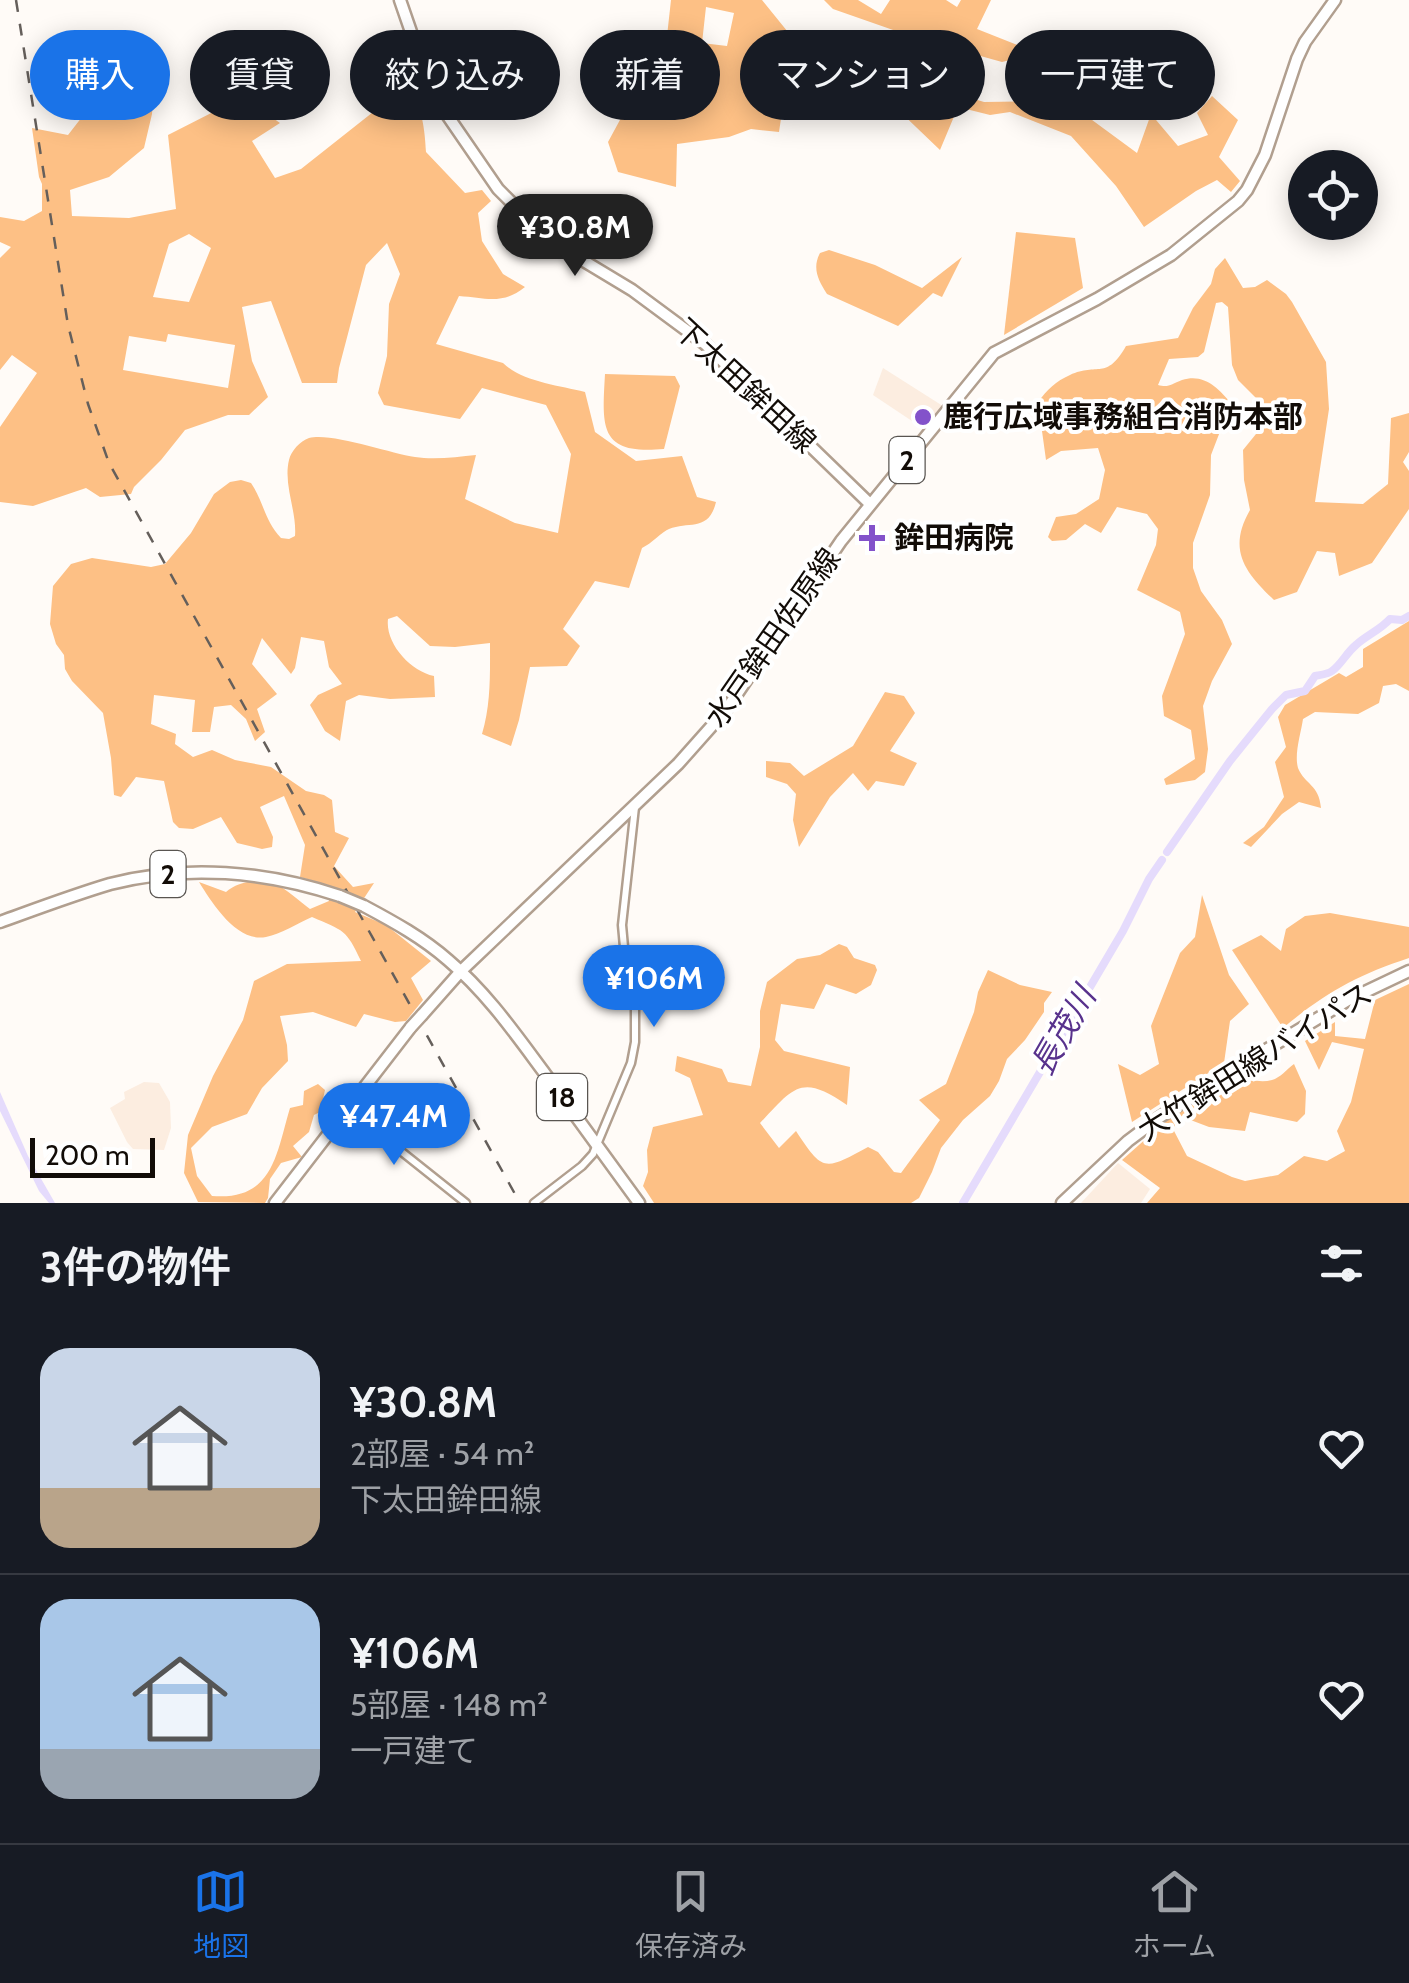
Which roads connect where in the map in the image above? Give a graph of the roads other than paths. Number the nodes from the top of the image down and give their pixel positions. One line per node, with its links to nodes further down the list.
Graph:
1 (400, 0): 3 (main road, 下太田鉾田線)
2 (1335, 0): 3 (main road, 水戸鉾田佐原線 / 2)
3 (870, 504): 4 (main road, 水戸鉾田佐原線 / 2)
4 (636, 804): 6 (main road, 水戸鉾田佐原線 / 2); 9 (street)
5 (0, 922): 6 (main road, 2, bridge)
6 (460, 971): 8 (main road, 水戸鉾田佐原線 / 2, bridge); 9 (main road, 18)
7 (1409, 971): 14 (main road, 大竹鉾田線バイパス)
8 (348, 1108): 10 (main road, 水戸鉾田佐原線 / 2); 11 (street)
9 (598, 1145): 12 (street); 13 (main road, 18)
10 (274, 1203)
11 (466, 1203)
12 (534, 1203)
13 (639, 1203)
14 (1062, 1203)

